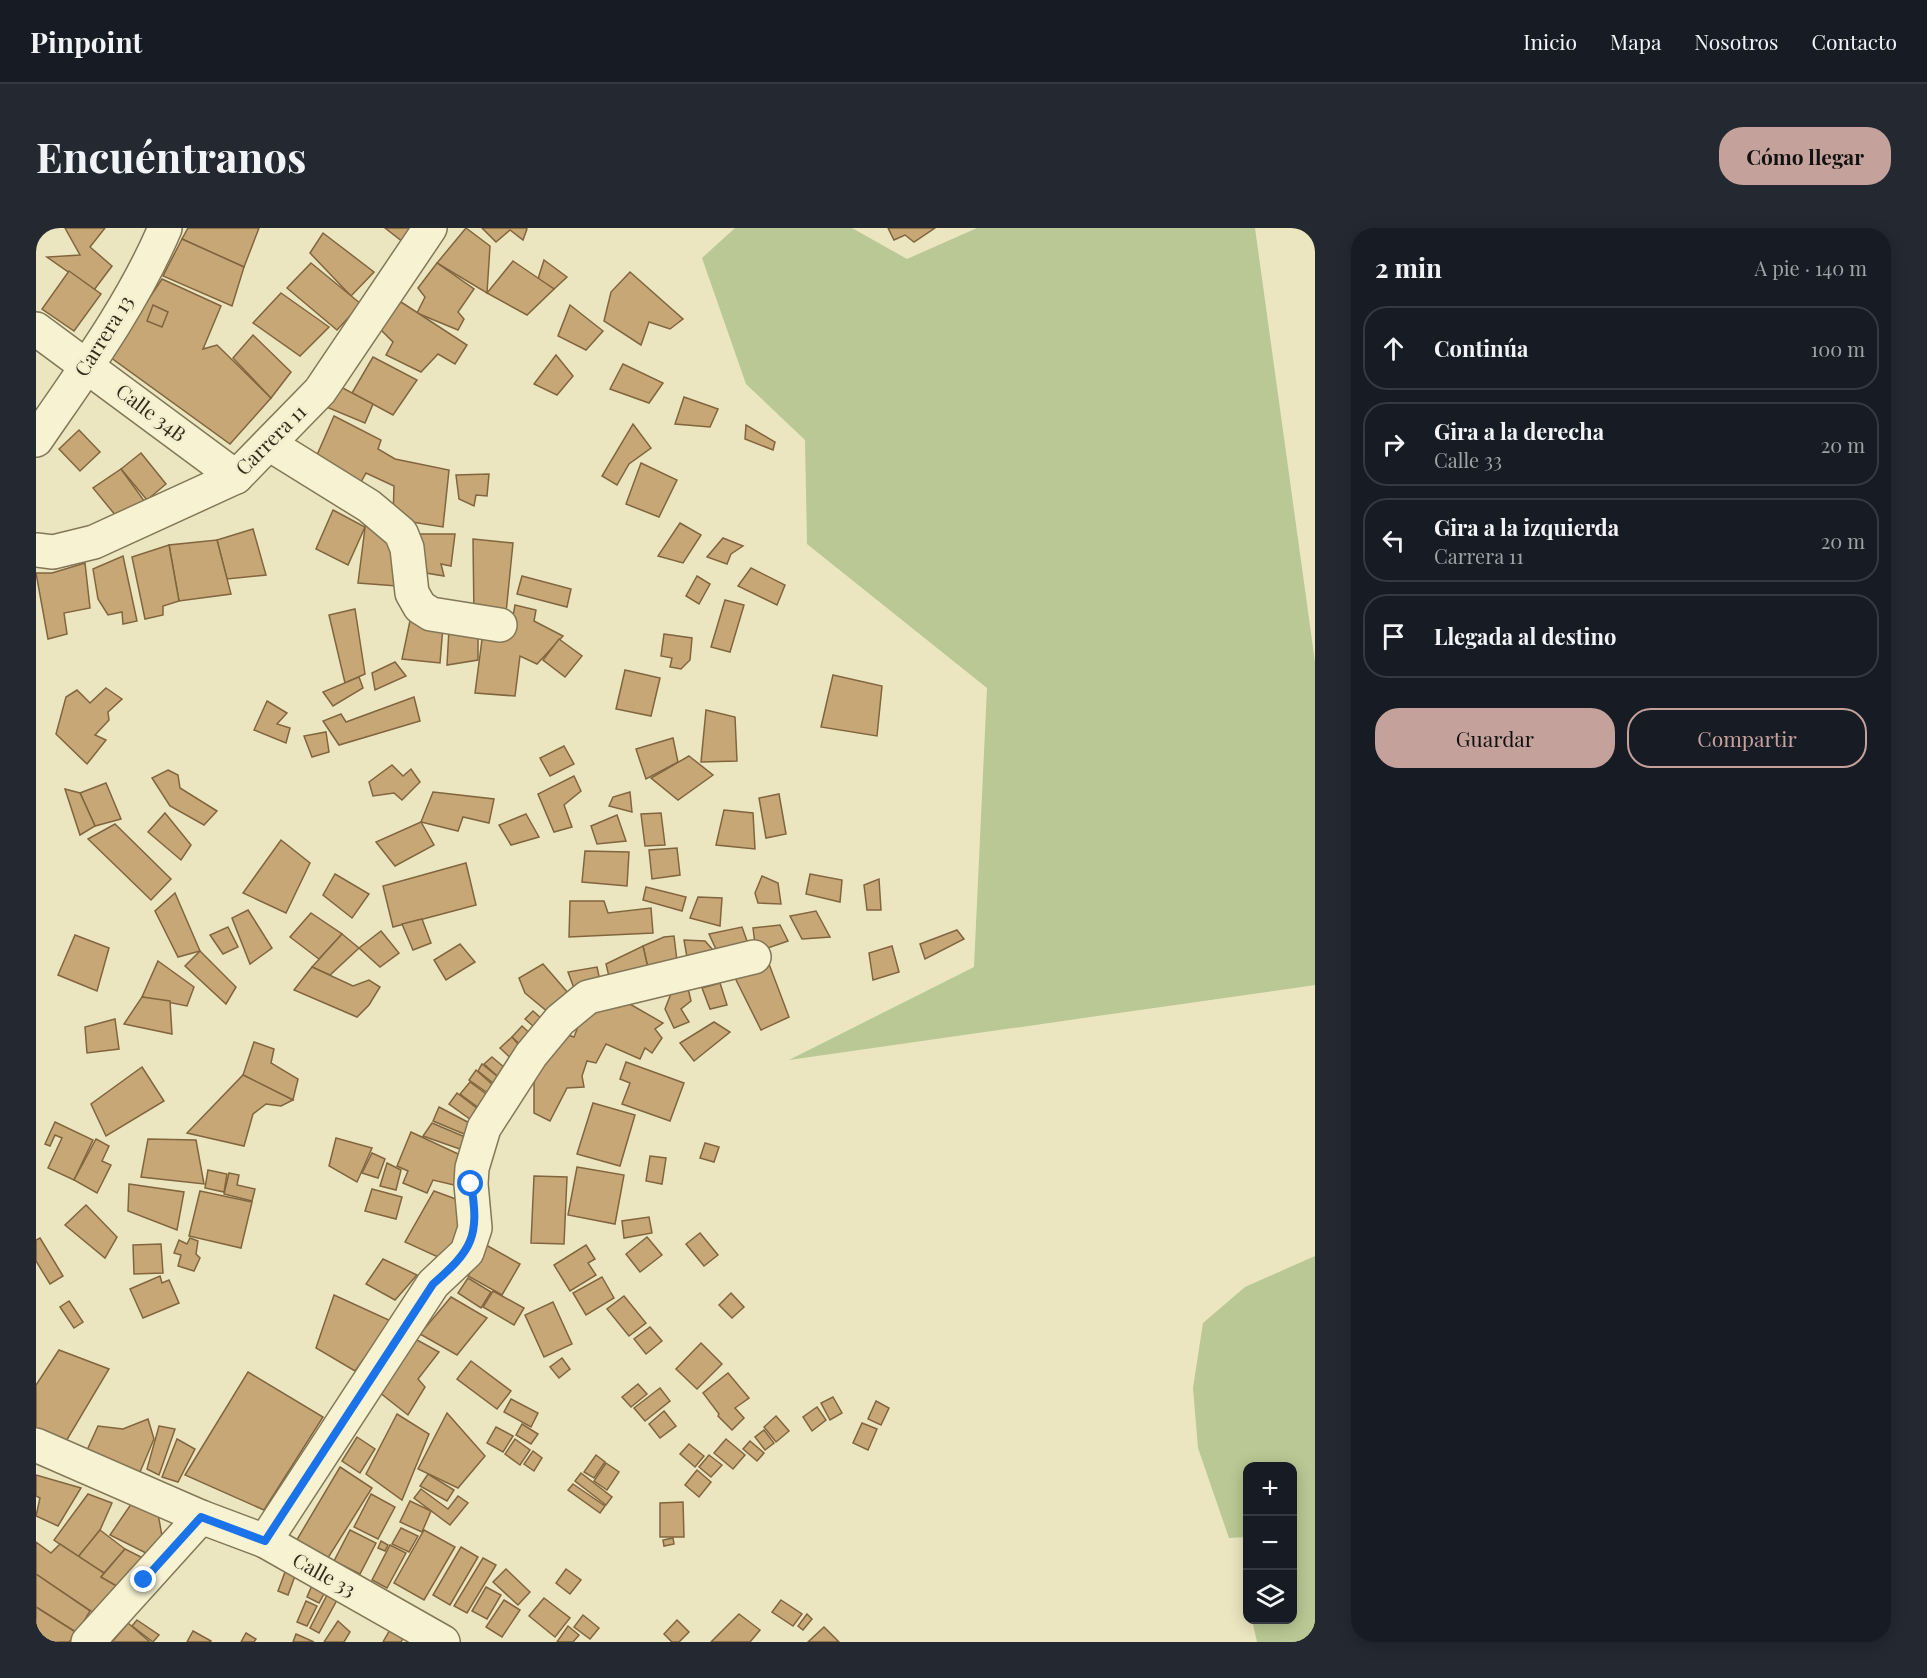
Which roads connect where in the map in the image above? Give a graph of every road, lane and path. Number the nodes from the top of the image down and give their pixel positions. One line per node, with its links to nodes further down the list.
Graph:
1 (165, 228): 4 (street, Carrera 13)
2 (430, 228): 6 (street, Carrera 11)
3 (36, 329): 4 (street, Calle 34B)
4 (88, 365): 5 (street, Carrera 13); 7 (street, Calle 34B)
5 (36, 440)
6 (269, 444): 7 (street, Carrera 11); 9 (street)
7 (236, 477): 8 (street, Carrera 11)
8 (36, 550)
9 (500, 625)
10 (754, 957): 13 (street)
11 (36, 1445): 12 (street, Calle 33)
12 (201, 1517): 13 (street, Calle 33); 14 (street)
13 (265, 1541): 15 (street, Calle 33)
14 (88, 1642)
15 (443, 1642)

